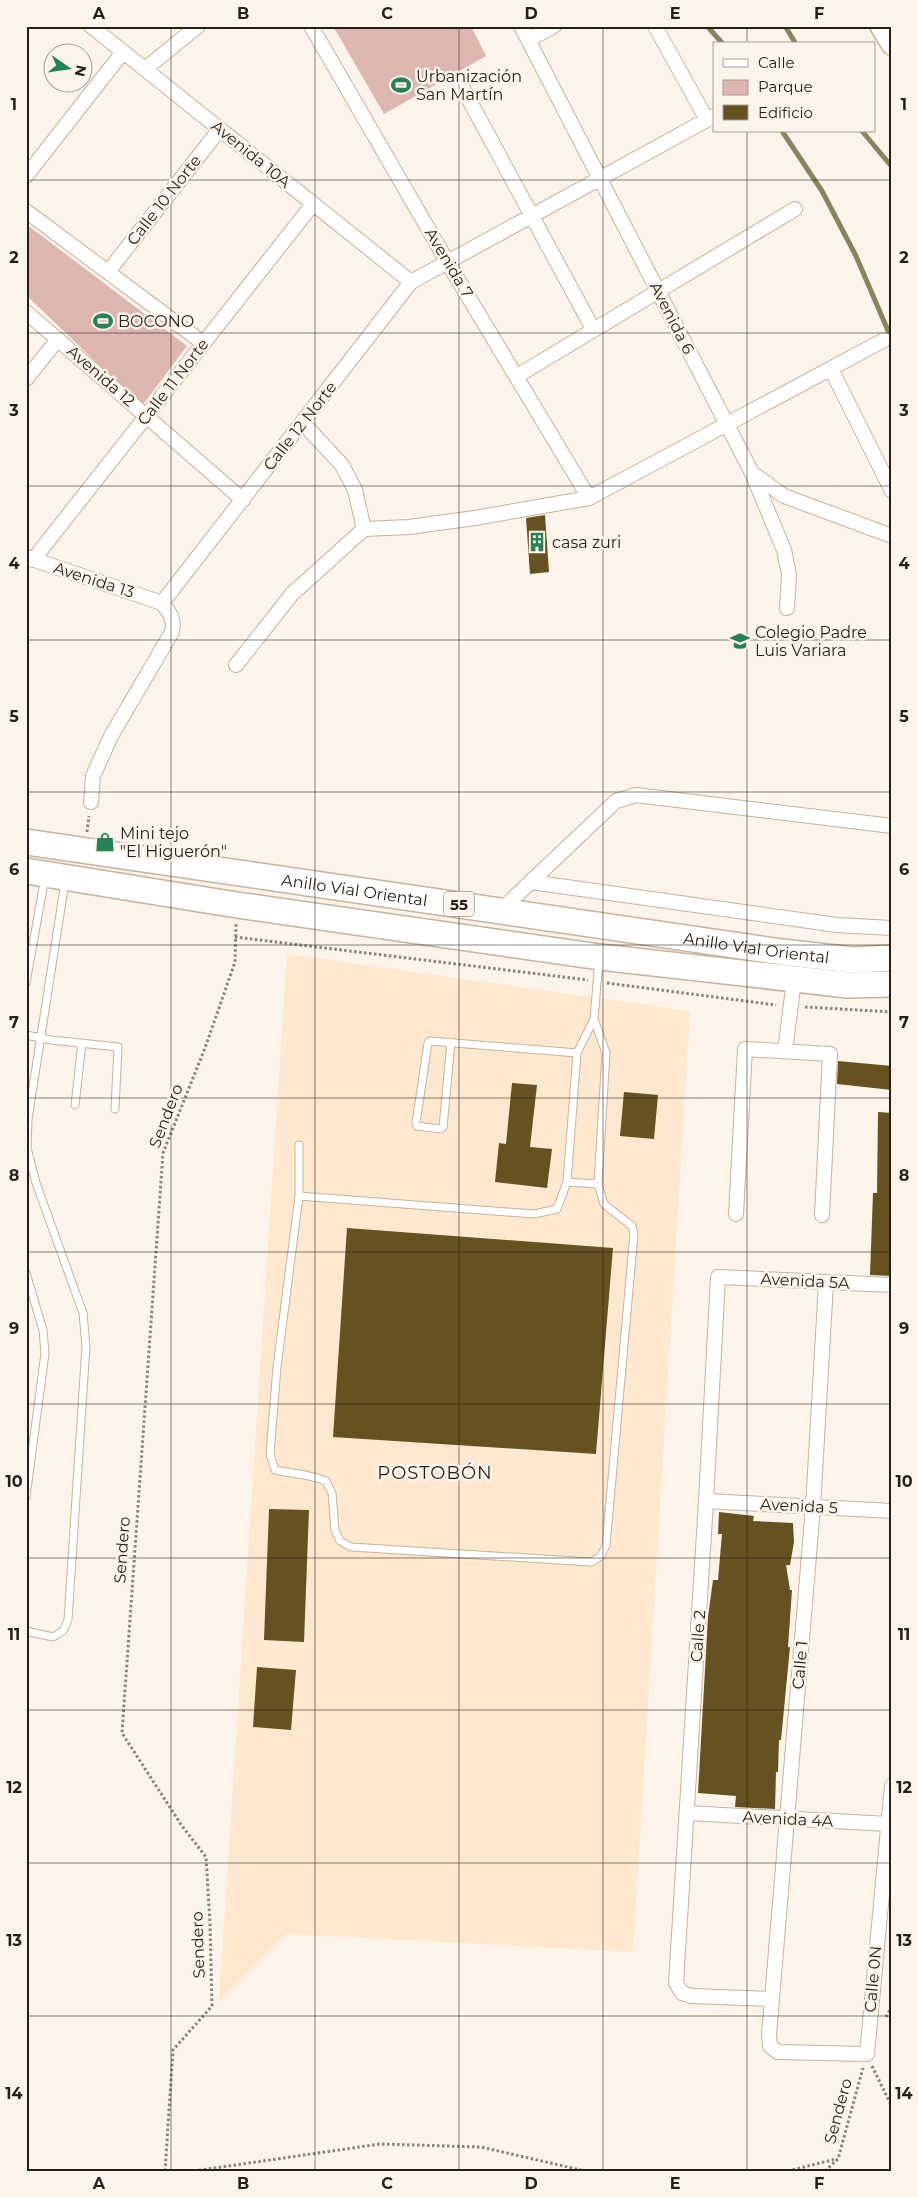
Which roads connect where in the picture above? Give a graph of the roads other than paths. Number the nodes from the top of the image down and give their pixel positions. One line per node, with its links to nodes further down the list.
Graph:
1 (91, 26): 10 (street, Avenida 10A)
2 (198, 26): 11 (street)
3 (311, 26): 21 (street, Avenida 7)
4 (521, 26): 8 (street, Avenida 6)
5 (554, 26): 8 (street)
6 (655, 26): 13 (street)
7 (881, 26): 9 (main road)
8 (528, 40): 16 (street, Avenida 6)
9 (892, 44)
10 (123, 52): 11 (street, Avenida 10A); 15 (street)
11 (145, 69): 14 (street, Avenida 10A)
12 (460, 83): 20 (street)
13 (710, 118): 16 (street, Calle 12 Norte)
14 (220, 129): 17 (street, Avenida 10A); 22 (street, Calle 10 Norte)
15 (26, 176)
16 (600, 179): 20 (street, Calle 12 Norte); 24 (street, Avenida 6)
17 (313, 204): 23 (street, Avenida 10A); 29 (street, Calle 11 Norte)
18 (795, 209): 24 (street)
19 (26, 211): 22 (street)
20 (532, 216): 21 (street, Calle 12 Norte); 26 (street)
21 (448, 263): 23 (street, Calle 12 Norte); 31 (street, Avenida 7)
22 (108, 272): 29 (street)
23 (411, 282): 34 (street, Calle 12 Norte)
24 (658, 291): 26 (street); 35 (street, Avenida 6)
25 (26, 312): 27 (street, Avenida 12)
26 (593, 329): 31 (street)
27 (58, 339): 32 (street); 33 (street, Avenida 12)
28 (884, 340): 30 (street)
29 (203, 343): 33 (street, Calle 11 Norte)
30 (830, 369): 35 (street); 37 (street)
31 (517, 376): 38 (street, Avenida 7)
32 (26, 379)
33 (146, 416): 39 (street, Avenida 12); 42 (street, Calle 11 Norte)
34 (302, 422): 39 (street, Calle 12 Norte); 40 (street)
35 (726, 424): 36 (street, Avenida 6); 38 (street)
36 (752, 473): 41 (street, Avenida 6); 44 (street)
37 (892, 491)
38 (589, 498): 40 (street)
39 (243, 500): 43 (street, Calle 12 Norte)
40 (364, 529): 45 (street)
41 (892, 536)
42 (30, 558): 43 (street, Avenida 13)
43 (162, 602): 46 (street)
44 (787, 608)
45 (236, 665)
46 (91, 802)
47 (892, 826): 50 (street)
48 (26, 842): 51 (highway, Anillo Vial Oriental / 55)
49 (46, 874): 53 (highway, Anillo Vial Oriental / 55); 56 (lane); 60 (lane)
50 (531, 882): 51 (street); 52 (street)
51 (501, 910): 54 (highway, Anillo Vial Oriental / 55)
52 (892, 928)
53 (600, 957): 55 (highway, Anillo Vial Oriental / 55); 58 (lane)
54 (892, 958)
55 (794, 980): 57 (highway, Anillo Vial Oriental / 55); 63 (street)
56 (26, 983)
57 (892, 984)
58 (594, 1019): 64 (lane); 70 (lane)
59 (26, 1035): 60 (lane)
60 (41, 1038): 62 (lane); 67 (lane)
61 (451, 1042): 61 (lane); 64 (lane)
62 (82, 1043): 65 (lane); 66 (lane)
63 (785, 1052): 72 (street); 73 (street)
64 (577, 1053): 69 (lane)
65 (75, 1105)
66 (115, 1109)
67 (27, 1119): 82 (lane)
68 (300, 1144): 71 (lane)
69 (567, 1182): 70 (lane); 71 (lane)
70 (598, 1184): 71 (lane)
71 (299, 1196)
72 (736, 1214)
73 (822, 1215)
74 (26, 1273): 78 (lane)
75 (718, 1277): 76 (street, Avenida 5A); 79 (street, Calle 2)
76 (826, 1283): 77 (street, Avenida 5A); 80 (street, Calle 1)
77 (892, 1285)
78 (26, 1497)
79 (706, 1501): 80 (street, Avenida 5); 84 (street, Calle 2)
80 (813, 1507): 81 (street, Avenida 5); 85 (street, Calle 1)
81 (892, 1511)
82 (26, 1631)
83 (892, 1786): 86 (street, Calle 0N)
84 (686, 1813): 85 (street, Avenida 4A); 87 (street, Calle 2)
85 (788, 1820): 86 (street, Avenida 4A); 87 (street, Calle 1)
86 (888, 1824): 88 (street, Calle 0N)
87 (772, 1999): 88 (street, Calle 1)
88 (770, 2046)

